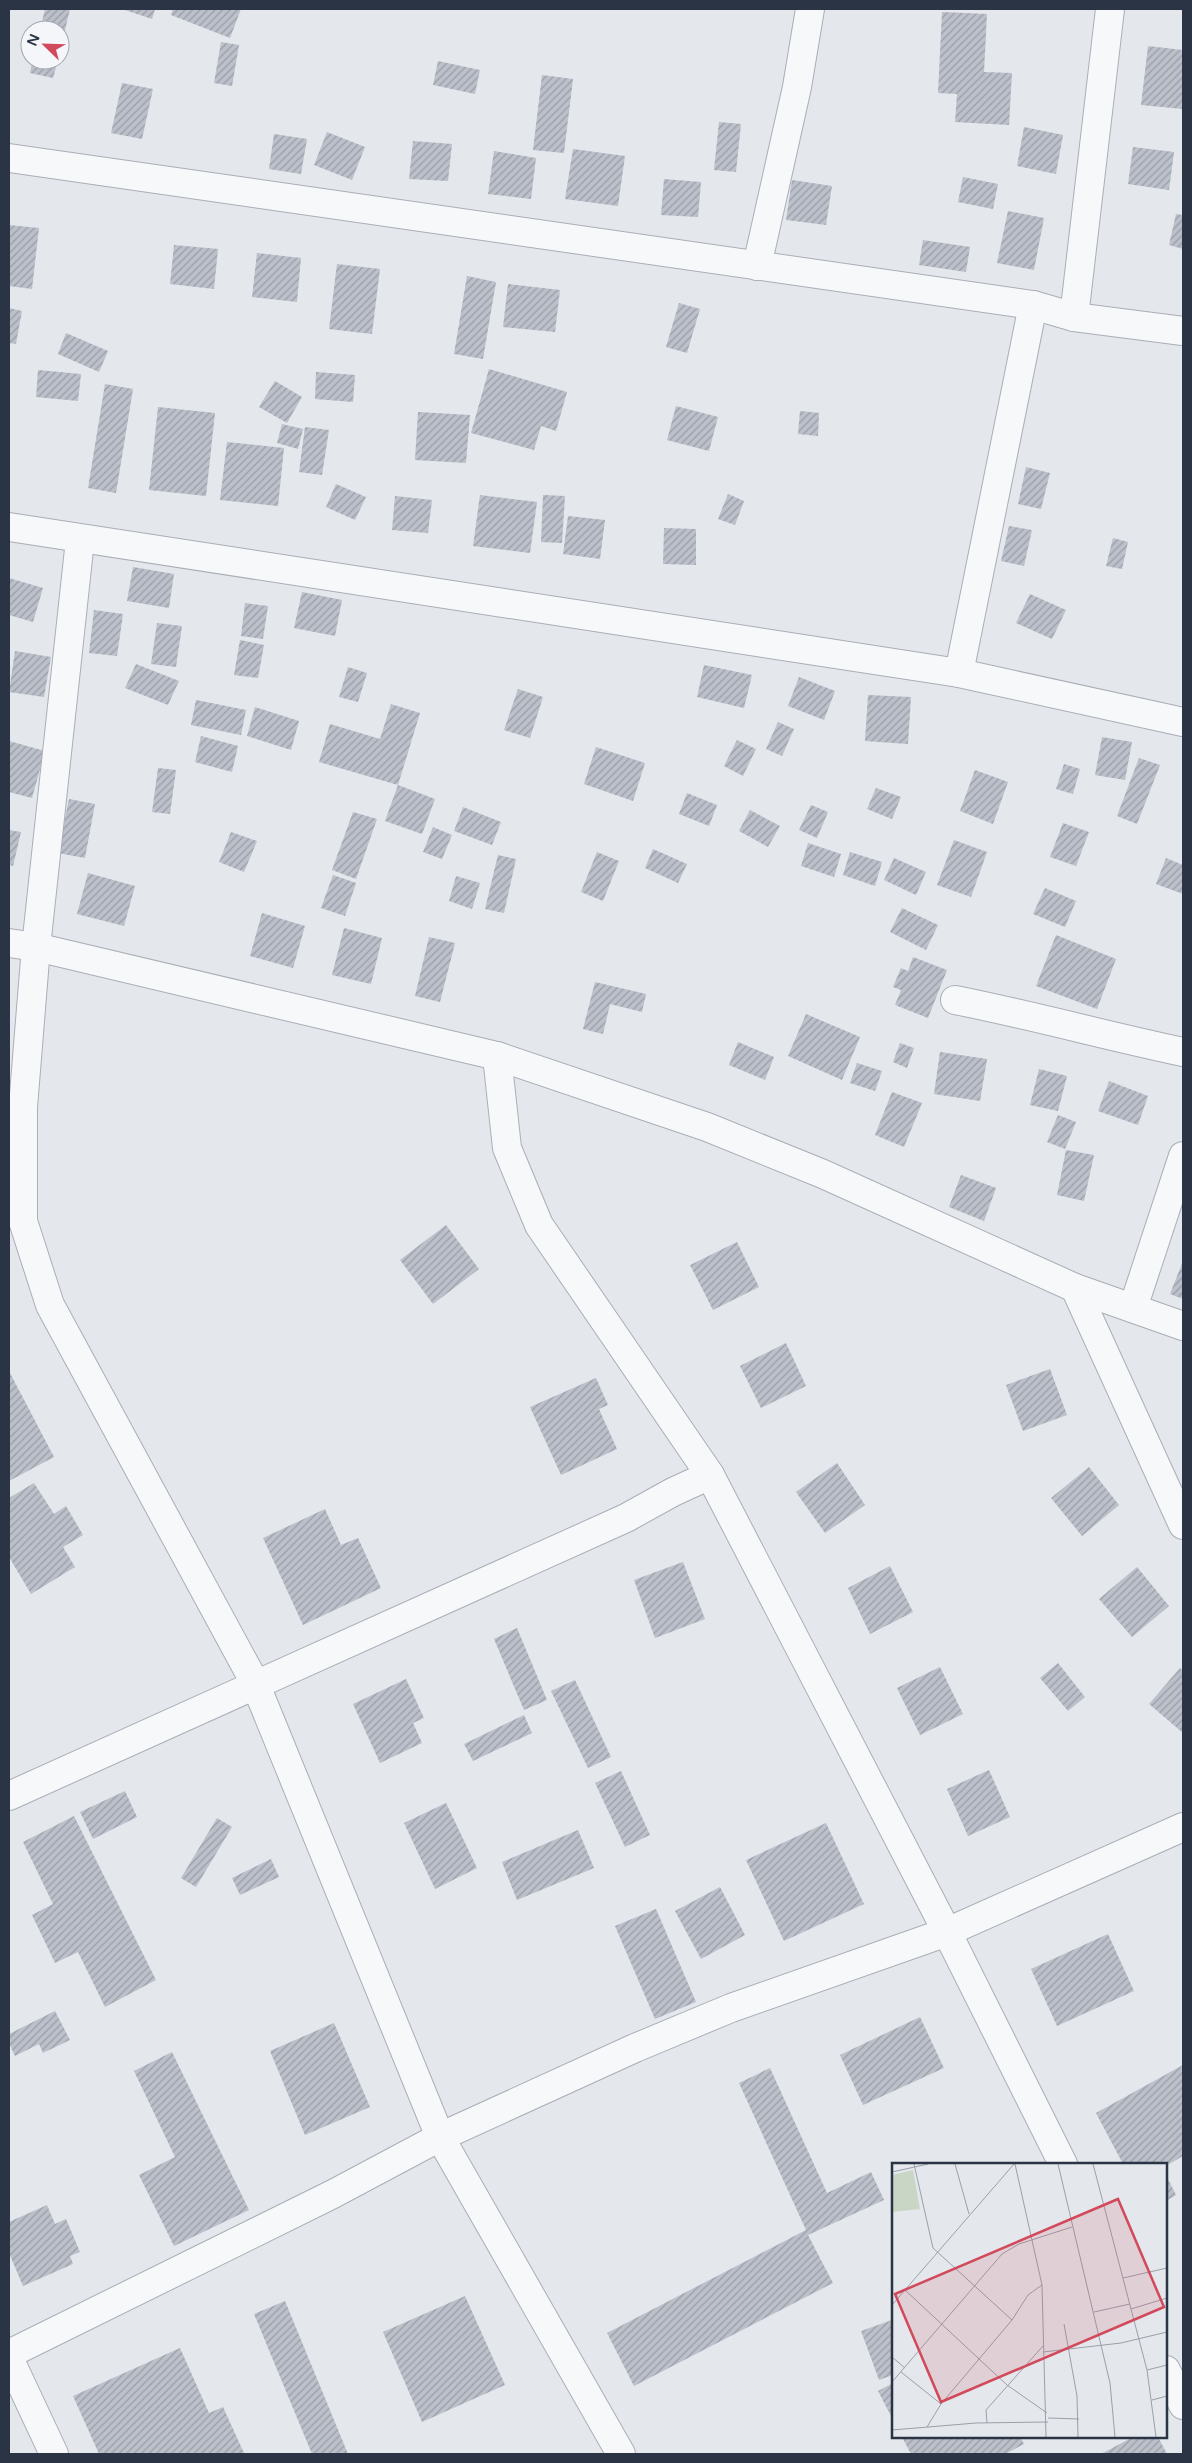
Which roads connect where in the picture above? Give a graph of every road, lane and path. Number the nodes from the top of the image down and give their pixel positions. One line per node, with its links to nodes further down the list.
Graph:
1 (810, 9): 4 (street)
2 (1110, 9): 6 (street)
3 (9, 158): 4 (street)
4 (757, 266): 5 (street)
5 (1033, 305): 6 (street); 10 (street)
6 (1074, 317): 7 (street)
7 (1183, 331)
8 (9, 527): 9 (street)
9 (80, 540): 10 (street); 13 (street)
10 (959, 673): 11 (street)
11 (1183, 722)
12 (9, 943): 13 (street)
13 (36, 947): 16 (street); 23 (street)
14 (955, 1000): 15 (street)
15 (1183, 1052)
16 (497, 1056): 18 (street); 21 (street)
17 (1183, 1156): 19 (street)
18 (1075, 1288): 19 (street); 22 (street)
19 (1132, 1308): 20 (street)
20 (1183, 1326)
21 (710, 1475): 23 (street); 26 (street)
22 (1183, 1525)
23 (255, 1683): 24 (street); 27 (street)
24 (9, 1796)
25 (1183, 1828): 26 (street)
26 (947, 1932): 27 (street); 28 (street)
27 (440, 2137): 29 (street); 33 (street)
28 (1062, 2163)
29 (9, 2356): 32 (street)
30 (1167, 2372): 31 (street)
31 (1183, 2405)
32 (54, 2454)
33 (621, 2454)

